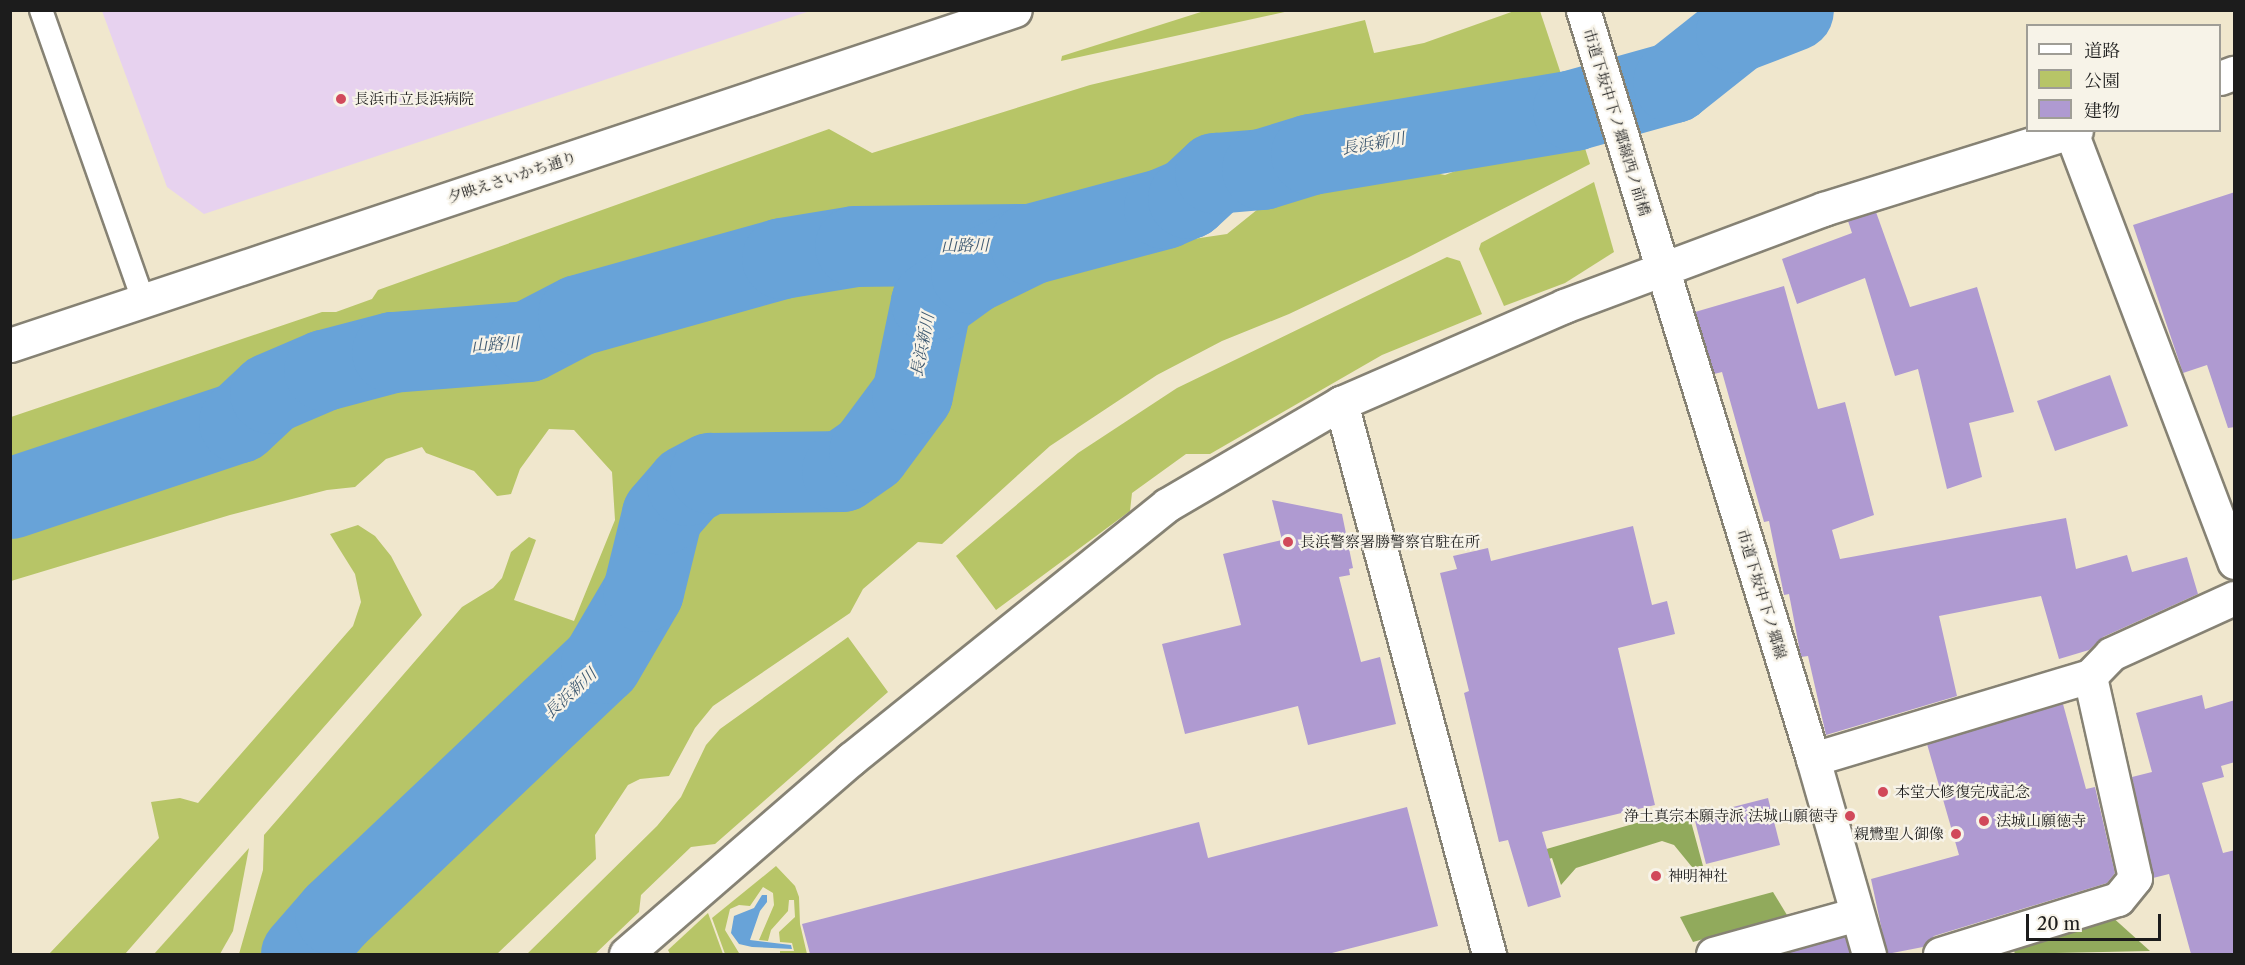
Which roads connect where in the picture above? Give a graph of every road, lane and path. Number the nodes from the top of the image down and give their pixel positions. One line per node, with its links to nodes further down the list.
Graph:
1 (41, 10): 8 (lane)
2 (1015, 10): 8 (street, 夕映えさいかち通り)
3 (1583, 10): 6 (street, 市道下坂中下ノ郷線西ノ前橋)
4 (2070, 132): 7 (street)
5 (2073, 132): 11 (street)
6 (1651, 234): 7 (street, 市道下坂中下ノ郷線)
7 (1662, 270): 10 (street); 14 (street, 市道下坂中下ノ郷線)
8 (143, 300): 9 (street, 夕映えさいかち通り)
9 (10, 345)
10 (1341, 403): 16 (street); 17 (street)
11 (2235, 562)
12 (2235, 598): 13 (street)
13 (2090, 676): 14 (street); 20 (street)
14 (1813, 759): 15 (street, 市道下坂中下ノ郷線)
15 (1857, 914): 18 (street); 19 (street, 市道下坂中下ノ郷線)
16 (626, 954)
17 (1489, 954)
18 (1713, 954)
19 (1869, 954)
20 (1940, 954)

